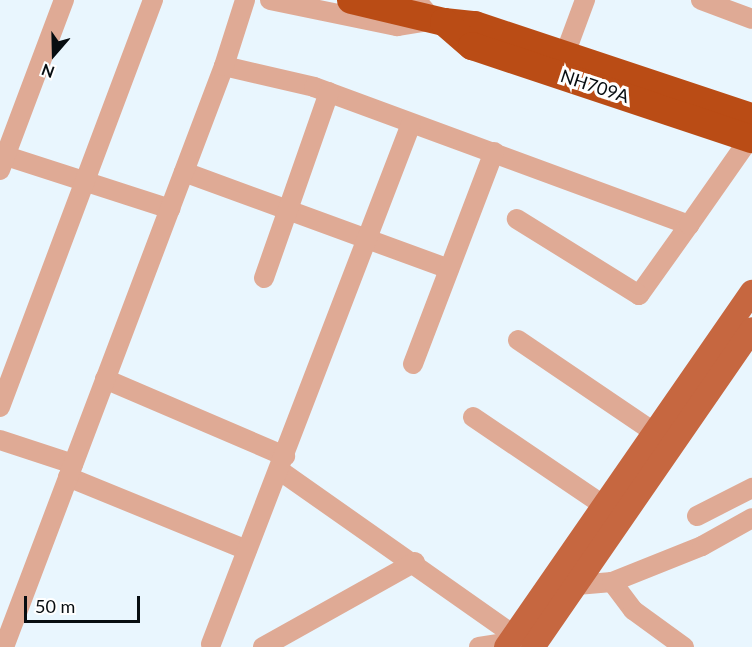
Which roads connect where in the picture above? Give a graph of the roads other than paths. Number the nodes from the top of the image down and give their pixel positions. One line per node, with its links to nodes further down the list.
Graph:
1 (64, 0): 16 (street)
2 (153, 0): 18 (street)
3 (245, 0): 11 (street)
4 (270, 0): 8 (street)
5 (351, 0): 8 (highway, NH709A)
6 (585, 0): 10 (street)
7 (700, 0): 9 (street)
8 (423, 13): 10 (highway, NH709A); 14 (highway, NH709A)
9 (750, 14)
10 (565, 54): 14 (highway, NH709A)
11 (224, 66): 12 (street); 17 (street)
12 (329, 92): 13 (street); 20 (street)
13 (411, 124): 15 (street); 23 (street)
14 (751, 131): 22 (street)
15 (494, 152): 22 (street); 24 (street)
16 (2, 160): 18 (street)
17 (184, 172): 19 (street); 20 (street)
18 (87, 182): 19 (street); 31 (street)
19 (170, 209): 30 (street)
20 (287, 209): 23 (street); 25 (street)
21 (517, 219): 22 (street)
22 (689, 225)
23 (369, 239): 24 (street); 35 (street)
24 (449, 270): 29 (street)
25 (264, 278)
26 (752, 292): 27 (main road)
27 (743, 323): 33 (main road)
28 (518, 340): 33 (street)
29 (413, 364)
30 (105, 380): 35 (street); 36 (street)
31 (0, 407)
32 (473, 417): 38 (street)
33 (663, 438): 38 (main road)
34 (0, 440): 36 (street)
35 (282, 463): 41 (street); 42 (street)
36 (70, 471): 41 (street); 48 (street)
37 (752, 488): 39 (street)
38 (613, 512): 44 (main road); 45 (main road)
39 (697, 516)
40 (752, 518): 43 (street)
41 (247, 550): 46 (street)
42 (415, 562): 47 (street); 49 (street)
43 (612, 582): 45 (street); 51 (street)
44 (549, 586): 45 (street); 47 (main road)
45 (577, 587): 47 (main road)
46 (211, 644)
47 (525, 644): 50 (street)
48 (4, 647)
49 (263, 647)
50 (479, 647)
51 (684, 647)

